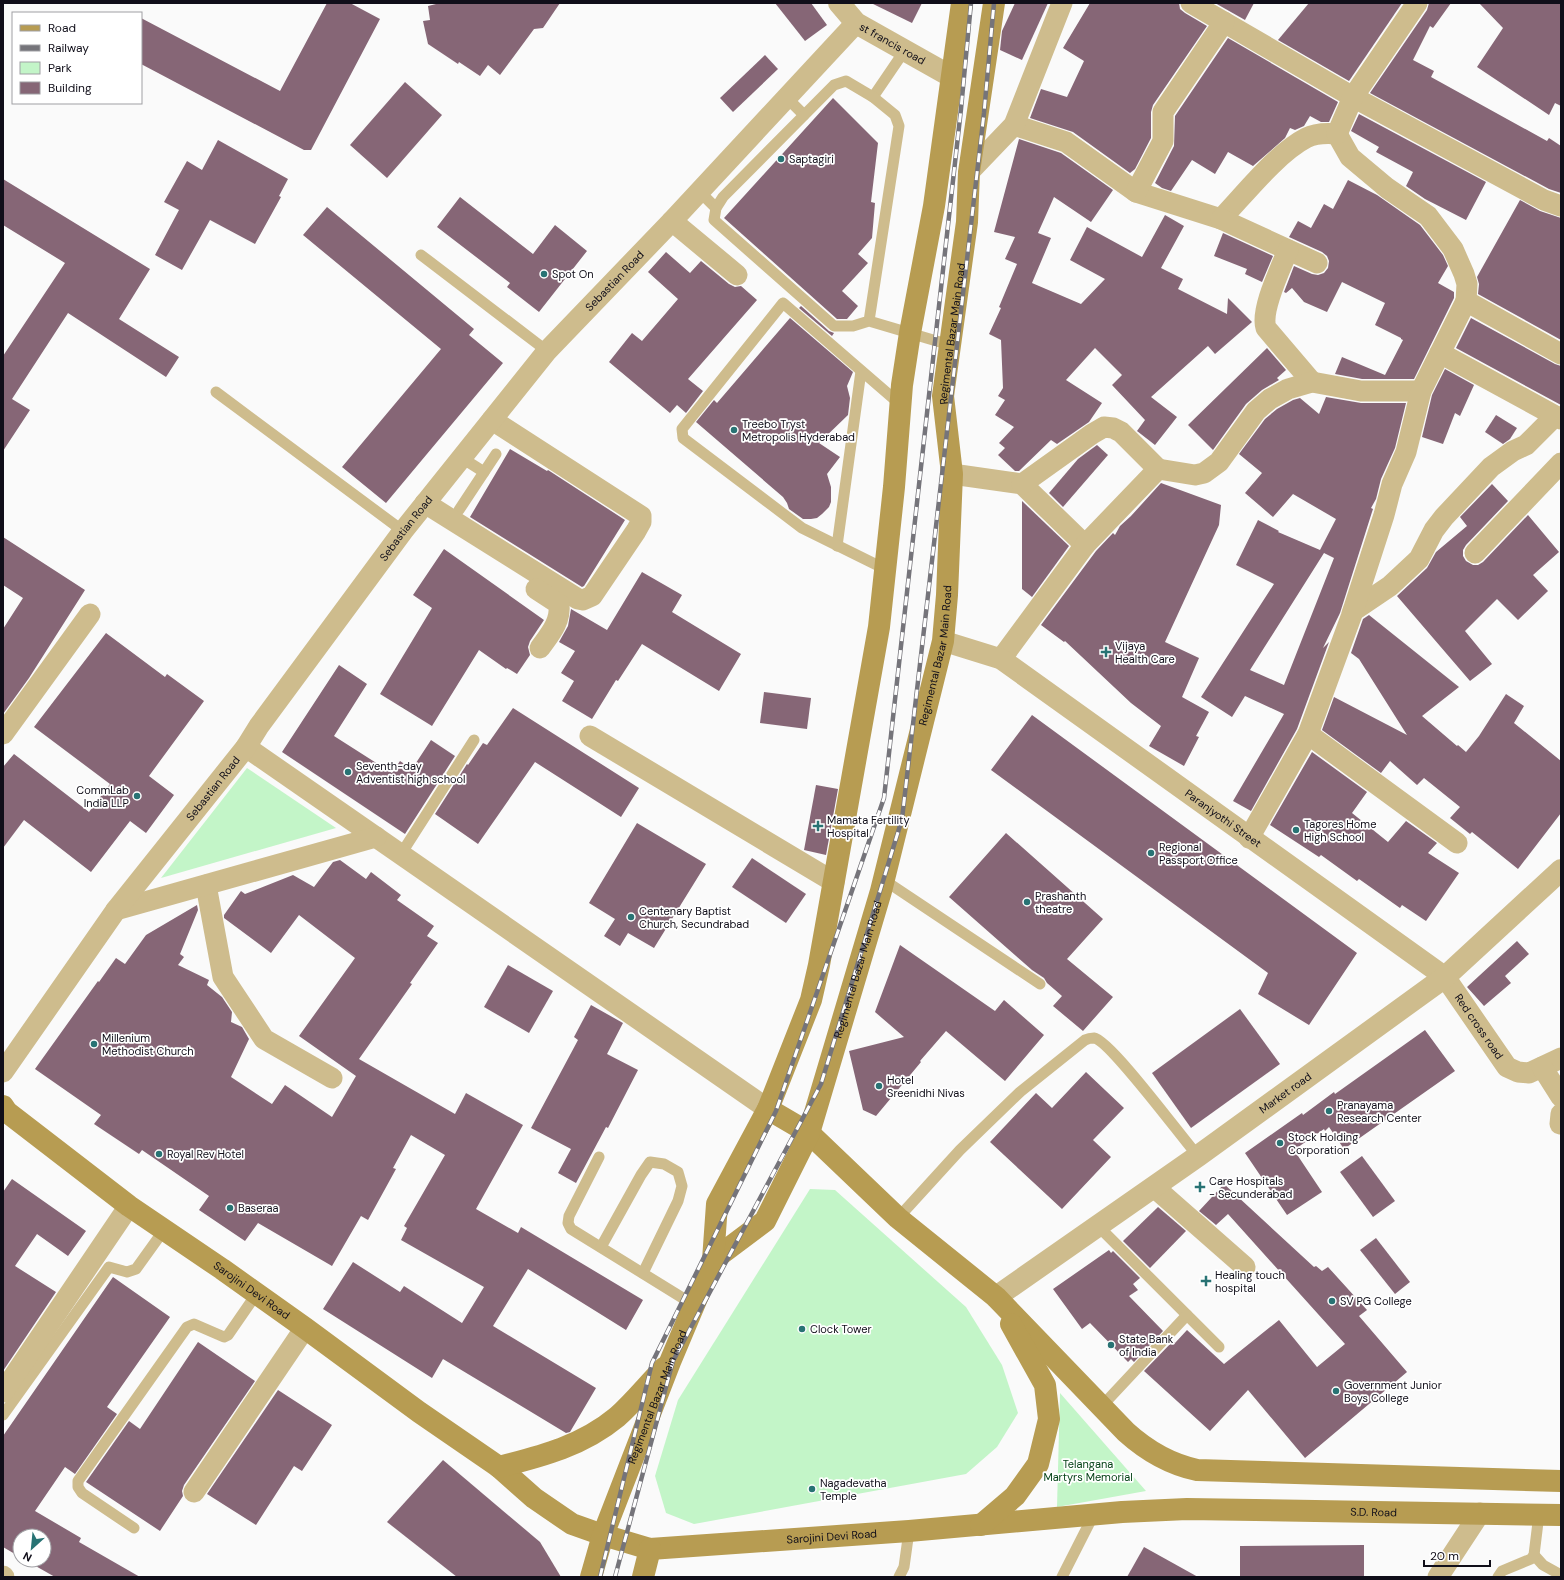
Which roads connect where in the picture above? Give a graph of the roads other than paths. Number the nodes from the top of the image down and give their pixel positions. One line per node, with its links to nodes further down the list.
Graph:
1 (839, 3): 8 (street, st francis road)
2 (962, 3): 10 (main road, Regimental Bazar Main Road)
3 (994, 3): 17 (main road, Regimental Bazar Main Road)
4 (1062, 3): 15 (street)
5 (1191, 3): 7 (street)
6 (1417, 3): 12 (street)
7 (1224, 22): 12 (street); 19 (street)
8 (856, 23): 9 (street, st francis road); 13 (street, Sebastian Road)
9 (905, 50): 10 (street, st francis road); 11 (lane)
10 (952, 78): 20 (main road, Regimental Bazar Main Road)
11 (873, 97): 14 (lane); 31 (lane)
12 (1353, 97): 16 (street); 21 (street)
13 (787, 98): 14 (lane); 18 (street, Sebastian Road)
14 (804, 115): 22 (lane)
15 (1014, 126): 17 (street); 19 (street)
16 (1337, 134): 24 (street); 30 (street)
17 (969, 172): 23 (main road, Regimental Bazar Main Road)
18 (700, 192): 22 (lane); 25 (street, Sebastian Road)
19 (1136, 192): 24 (street)
20 (934, 206): 23 (main road); 32 (main road, Regimental Bazar Main Road)
21 (1561, 206)
22 (716, 208): 31 (lane)
23 (967, 211): 33 (main road, Regimental Bazar Main Road)
24 (1221, 219): 26 (street)
25 (672, 221): 29 (street); 34 (street, Sebastian Road)
26 (1288, 250): 28 (street); 38 (street)
27 (421, 255): 34 (lane)
28 (1317, 263)
29 (737, 275)
30 (1466, 301): 35 (street); 36 (street)
31 (869, 321): 32 (lane)
32 (910, 333): 33 (lane); 41 (main road, Regimental Bazar Main Road)
33 (950, 345): 49 (main road, Regimental Bazar Main Road)
34 (547, 351): 43 (street, Sebastian Road)
35 (1440, 353): 39 (street); 42 (street)
36 (1561, 354)
37 (861, 371): 41 (lane); 55 (lane); 55 (lane)
38 (1312, 382): 39 (street); 47 (street)
39 (1421, 391): 58 (street)
40 (216, 392): 53 (lane)
41 (901, 405): 57 (main road, Regimental Bazar Main Road)
42 (1558, 418): 58 (street)
43 (492, 420): 45 (street, Sebastian Road); 51 (street)
44 (496, 454): 48 (lane)
45 (462, 458): 48 (lane); 51 (street, Sebastian Road)
46 (1561, 462): 56 (street)
47 (1158, 469): 50 (street); 54 (street)
48 (484, 472): 52 (lane)
49 (952, 474): 50 (street); 60 (main road, Regimental Bazar Main Road)
50 (1022, 484): 54 (street)
51 (422, 508): 53 (street, Sebastian Road); 61 (street)
52 (459, 510)
53 (403, 531): 67 (street, Sebastian Road)
54 (1085, 545): 62 (street)
55 (837, 546): 57 (lane)
56 (1475, 553)
57 (885, 569): 74 (main road, Regimental Bazar Main Road)
58 (1354, 611): 64 (street)
59 (90, 614): 63 (street)
60 (943, 641): 62 (street, Paranjyothi Street); 73 (main road, Regimental Bazar Main Road)
61 (540, 648)
62 (1001, 659): 69 (street, Paranjyothi Street)
63 (3, 734)
64 (1308, 734): 69 (street); 70 (street)
65 (590, 736): 74 (street)
66 (474, 740): 71 (lane)
67 (246, 747): 68 (street); 76 (street, Sebastian Road)
68 (376, 836): 71 (street); 75 (street)
69 (1249, 838): 77 (street, Paranjyothi Street)
70 (1456, 843)
71 (402, 854): 84 (street)
72 (1561, 870): 77 (street, Market road)
73 (884, 880): 78 (lane); 86 (main road, Regimental Bazar Main Road)
74 (834, 882): 84 (main road, Regimental Bazar Main Road)
75 (206, 885): 76 (street); 82 (street)
76 (116, 910): 81 (street, Sebastian Road)
77 (1445, 977): 80 (street, Red cross road); 87 (street, Market road)
78 (1040, 984)
79 (1561, 1058): 80 (street, Red cross road)
80 (1542, 1067): 83 (street)
81 (3, 1072)
82 (332, 1078)
83 (1561, 1097)
84 (768, 1109): 86 (main road); 95 (main road, Regimental Bazar Main Road)
85 (4, 1110): 90 (main road, Sarojini Devi Road)
86 (809, 1133): 91 (main road); 95 (main road, Regimental Bazar Main Road)
87 (1198, 1156): 89 (street, Market road); 91 (lane)
88 (599, 1157): 94 (lane)
89 (1154, 1187): 92 (street, Market road); 96 (street)
90 (129, 1206): 93 (main road, Sarojini Devi Road); 105 (street)
91 (898, 1218): 99 (main road)
92 (1098, 1226): 99 (street, Market road); 101 (lane)
93 (164, 1230): 98 (main road, Sarojini Devi Road); 107 (lane)
94 (601, 1247): 97 (lane); 97 (lane)
95 (713, 1260): 100 (main road, Regimental Bazar Main Road)
96 (1245, 1267)
97 (643, 1273): 100 (lane)
98 (257, 1293): 102 (main road, Sarojini Devi Road); 117 (lane)
99 (996, 1297): 106 (main road); 116 (main road)
100 (694, 1305): 104 (main road, Regimental Bazar Main Road)
101 (1187, 1315): 103 (lane); 106 (lane)
102 (305, 1328): 108 (main road, Sarojini Devi Road); 110 (street)
103 (1219, 1347)
104 (670, 1362): 108 (main road); 119 (main road, Regimental Bazar Main Road)
105 (3, 1392)
106 (1101, 1407): 109 (main road)
107 (3, 1415)
108 (499, 1467): 119 (main road, Sarojini Devi Road)
109 (1561, 1481)
110 (194, 1492)
111 (1187, 1509): 112 (main road, S.D. Road); 113 (main road, Sarojini Devi Road)
112 (1480, 1513): 114 (main road, S.D. Road); 127 (street)
113 (1094, 1514): 116 (main road, Sarojini Devi Road); 126 (lane)
114 (1538, 1514): 115 (main road, S.D. Road); 121 (lane)
115 (1561, 1515)
116 (981, 1525): 118 (main road, Sarojini Devi Road)
117 (134, 1528)
118 (909, 1531): 120 (main road, Sarojini Devi Road); 125 (lane)
119 (603, 1536): 120 (main road, Sarojini Devi Road); 123 (main road, Regimental Bazar Main Road)
120 (650, 1549): 124 (main road)
121 (1534, 1555): 122 (lane); 128 (lane)
122 (1561, 1575)
123 (591, 1577)
124 (643, 1577)
125 (899, 1577)
126 (1062, 1577)
127 (1438, 1577)
128 (1498, 1577)

